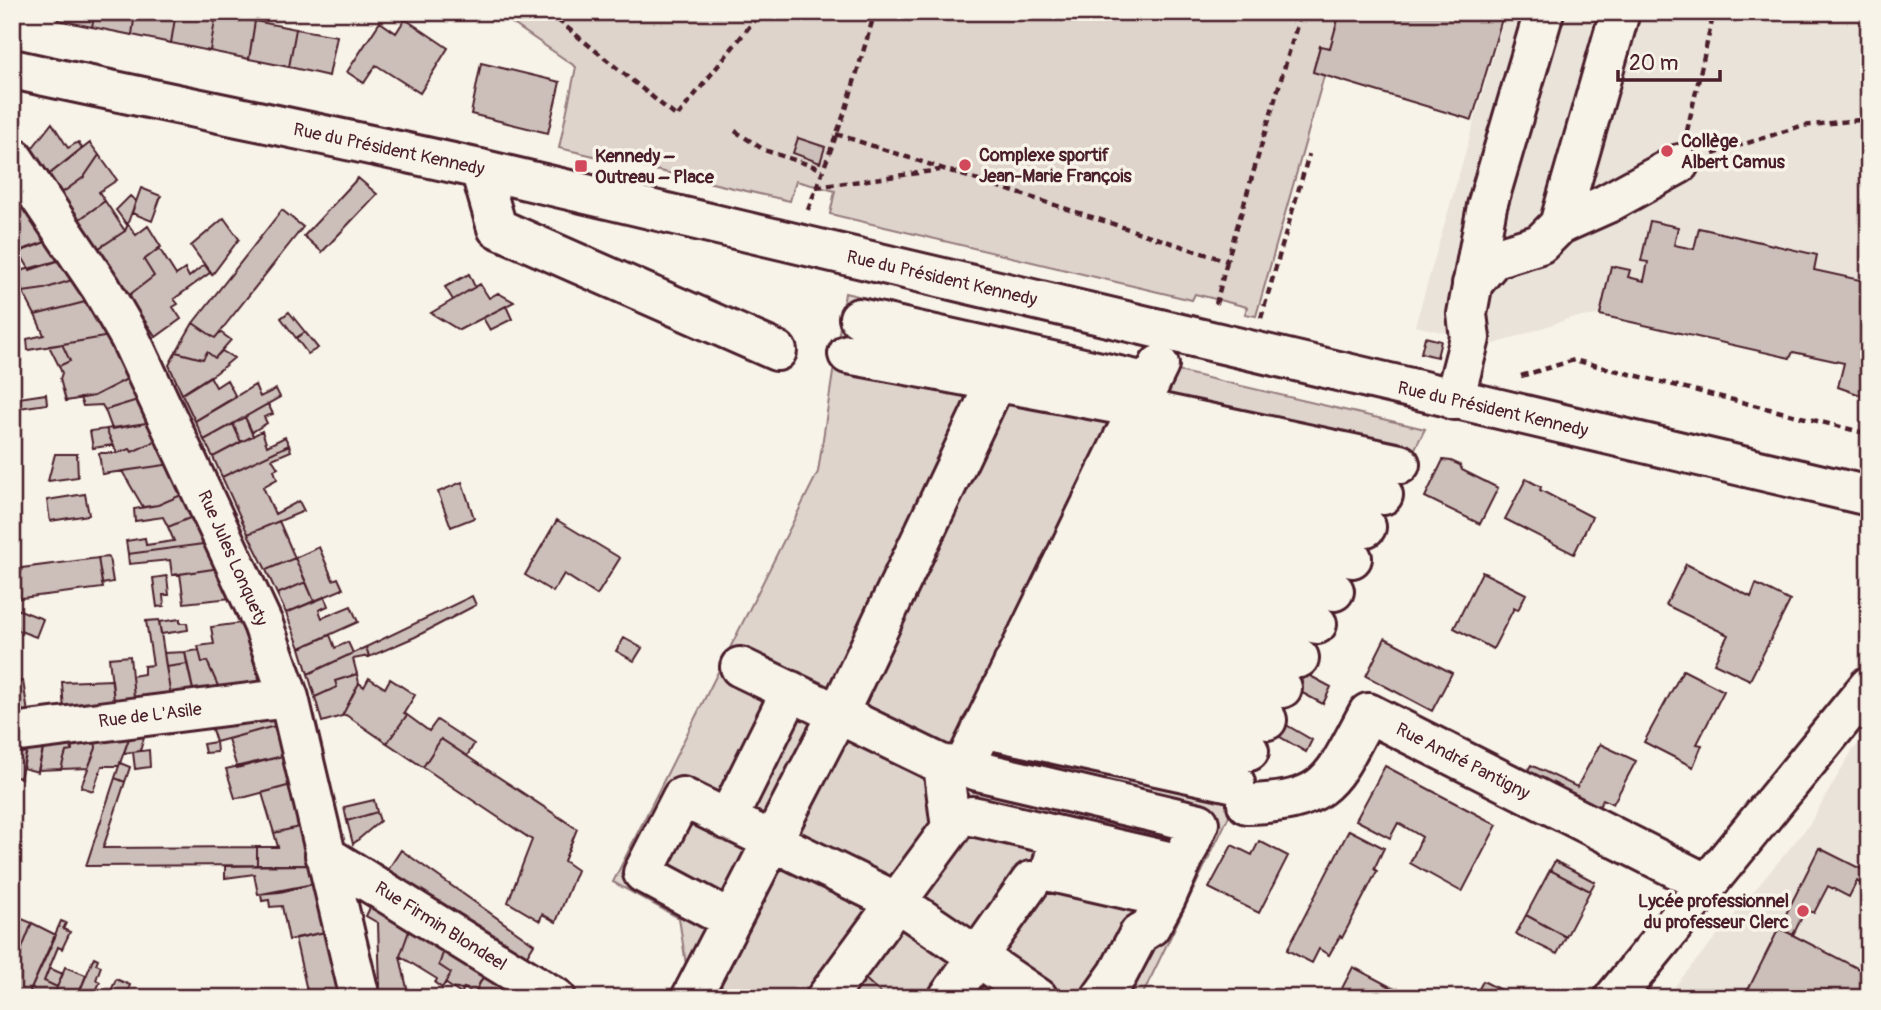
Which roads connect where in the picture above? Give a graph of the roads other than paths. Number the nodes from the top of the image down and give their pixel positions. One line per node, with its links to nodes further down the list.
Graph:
1 (1544, 12): 8 (street)
2 (1620, 12): 7 (street)
3 (12, 69): 6 (street, Rue du Président Kennedy)
4 (12, 156): 20 (street, Rue Jules Lonquety)
5 (1679, 164): 7 (street)
6 (480, 169): 10 (street); 13 (street, Rue du Président Kennedy)
7 (1559, 225): 8 (street)
8 (1472, 284): 13 (street)
9 (859, 318): 12 (street)
10 (776, 351)
11 (848, 354): 12 (street)
12 (1003, 367): 14 (street); 21 (street)
13 (1457, 388): 15 (street, Rue du Président Kennedy)
14 (1121, 443): 14 (street); 16 (street); 16 (street)
15 (1869, 496)
16 (1029, 632): 22 (street); 24 (street); 24 (street)
17 (740, 667): 19 (street)
18 (1869, 687): 34 (street)
19 (791, 691): 21 (street); 28 (street)
20 (289, 698): 23 (street, Rue de L'Asile); 31 (street, Rue Jules Lonquety)
21 (838, 713): 25 (street); 30 (street)
22 (982, 728): 24 (street); 25 (street)
23 (12, 733)
24 (1263, 734): 34 (street, Rue André Pantigny)
25 (954, 766): 26 (street); 35 (street)
26 (1080, 795): 29 (street); 33 (street)
27 (972, 816): 29 (street)
28 (727, 820): 30 (street); 36 (street)
29 (1064, 837): 33 (street)
30 (772, 841): 35 (street); 36 (street)
31 (326, 855): 38 (street, Rue Jules Lonquety); 39 (street, Rue Firmin Blondeel)
32 (1031, 881): 37 (street)
33 (1173, 881): 44 (street)
34 (1706, 884): 45 (street)
35 (897, 902): 37 (street); 41 (street)
36 (731, 920): 40 (street)
37 (978, 955): 42 (street); 43 (street)
38 (360, 998)
39 (556, 998)
40 (691, 998)
41 (826, 998)
42 (948, 998)
43 (1038, 998)
44 (1101, 998)
45 (1614, 998)

